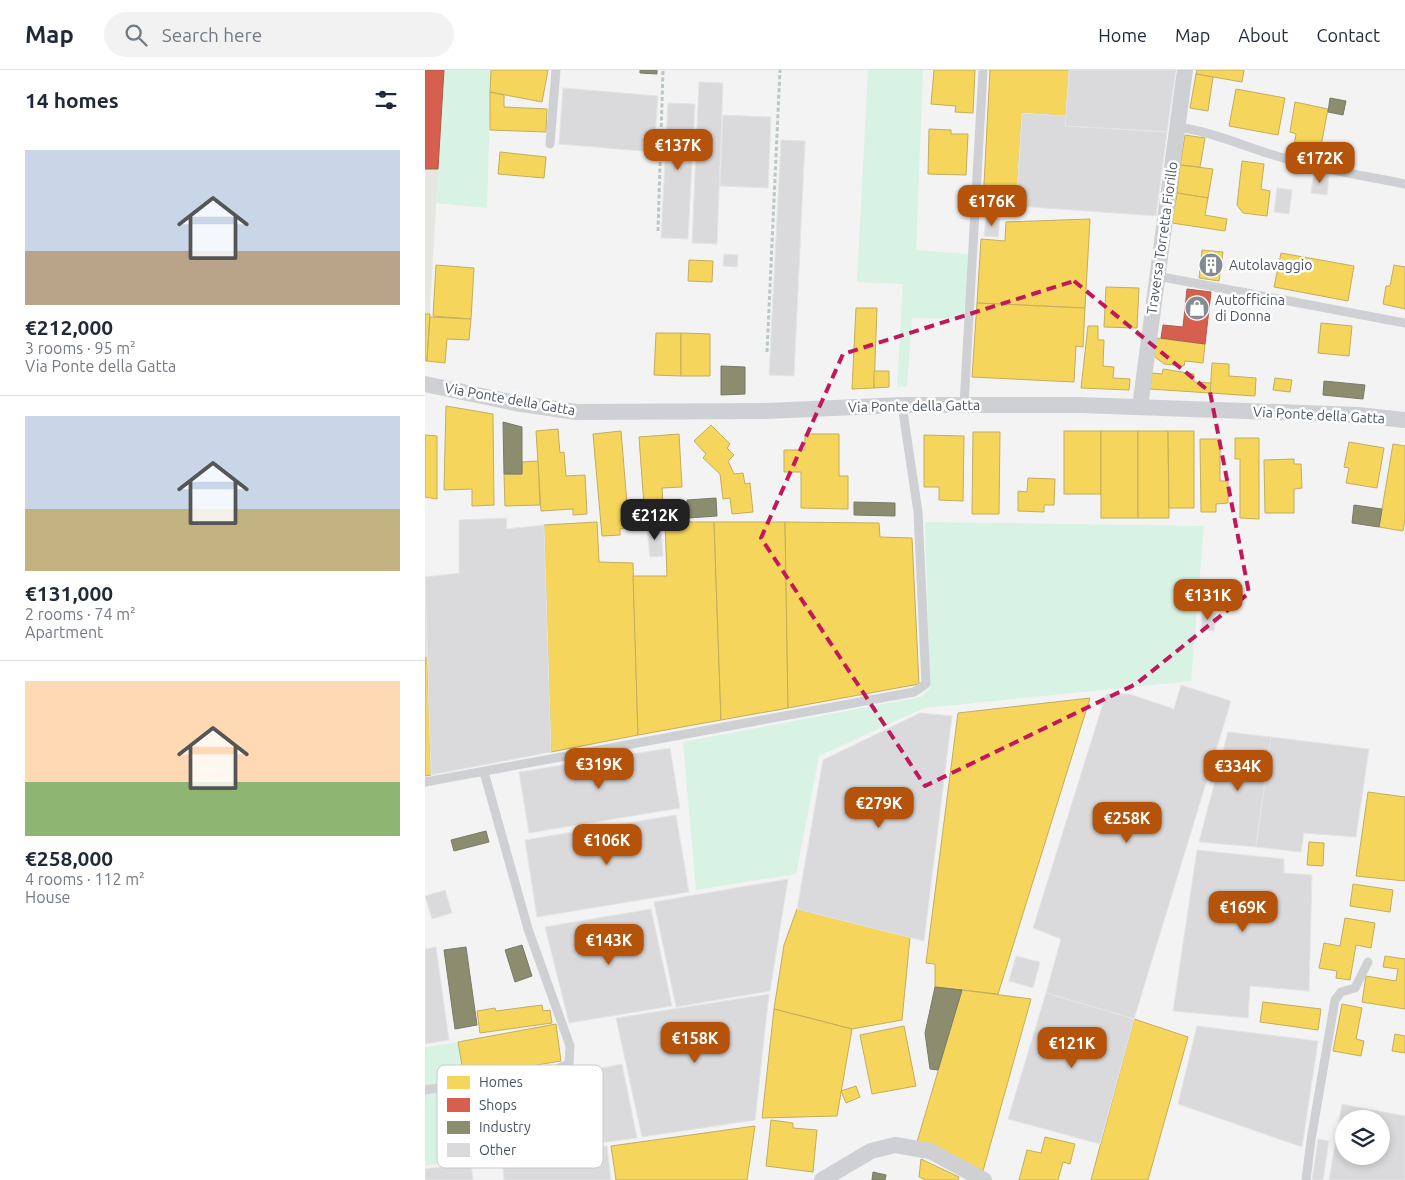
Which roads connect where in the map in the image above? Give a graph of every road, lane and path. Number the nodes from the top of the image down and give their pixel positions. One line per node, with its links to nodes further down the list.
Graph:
1 (556, 70): 7 (lane)
2 (663, 70): 9 (path)
3 (780, 70): 12 (path)
4 (983, 70): 15 (lane)
5 (1185, 70): 6 (street, Traversa Torretta Fiorillo)
6 (1177, 127): 8 (lane); 10 (street, Traversa Torretta Fiorillo)
7 (549, 144)
8 (1405, 184)
9 (657, 231)
10 (1157, 276): 11 (lane); 16 (street, Traversa Torretta Fiorillo)
11 (1405, 323)
12 (767, 352)
13 (425, 384): 14 (street, Via Ponte della Gatta)
14 (902, 405): 15 (street, Via Ponte della Gatta); 18 (lane)
15 (964, 405): 16 (street, Via Ponte della Gatta)
16 (1140, 407): 17 (street, Via Ponte della Gatta)
17 (1405, 420)
18 (484, 772): 19 (lane); 21 (lane)
19 (425, 782)
20 (1368, 962): 24 (lane)
21 (566, 1065)
22 (822, 1180): 23 (street)
23 (984, 1180)
24 (1306, 1180)

